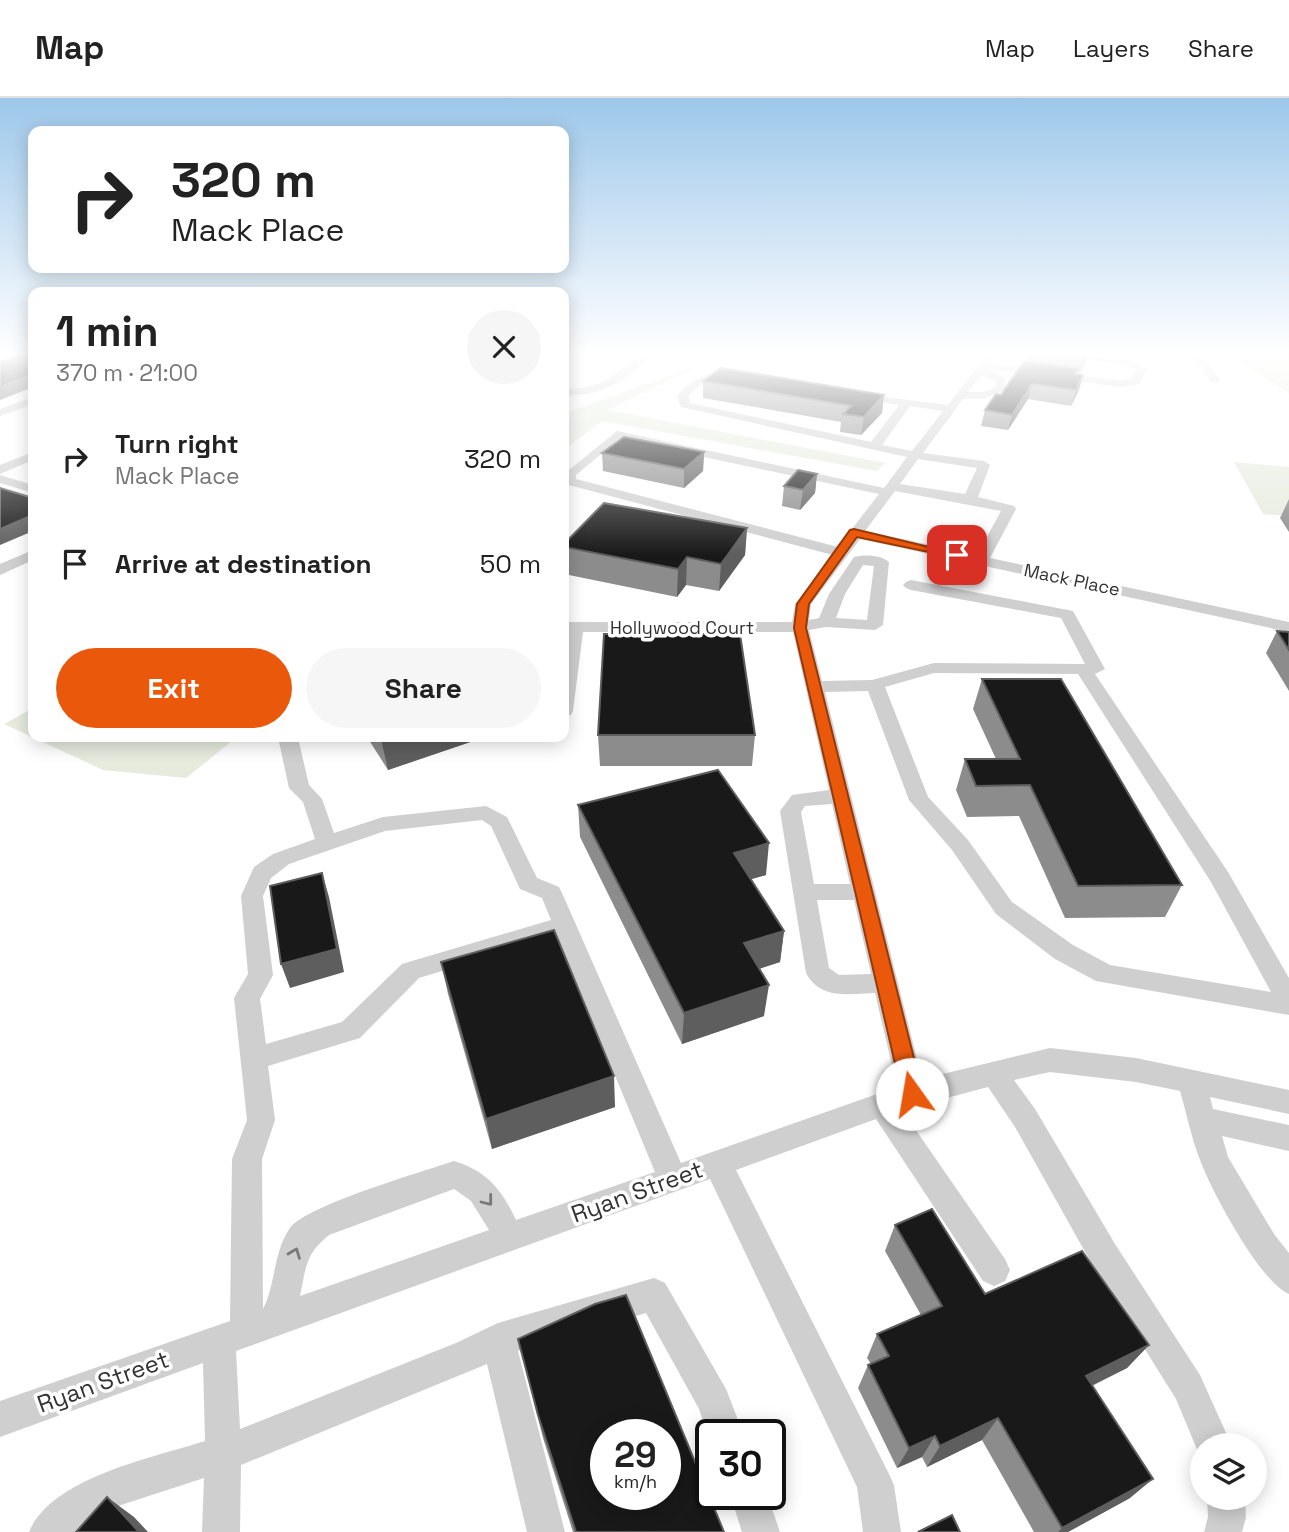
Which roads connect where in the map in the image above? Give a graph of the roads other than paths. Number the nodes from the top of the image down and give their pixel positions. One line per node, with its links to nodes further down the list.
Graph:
1 (757, 422): 4 (street)
2 (892, 422): 4 (street)
3 (940, 422): 5 (street)
4 (874, 447): 5 (street)
5 (913, 455): 10 (street); 11 (street)
6 (28, 458): 7 (street)
7 (0, 470)
8 (0, 479): 9 (street)
9 (28, 487)
10 (888, 489): 11 (street); 12 (street); 13 (street)
11 (970, 499): 15 (street)
12 (854, 533): 13 (street); 15 (street, Mack Place)
13 (839, 552): 21 (street)
14 (28, 556): 16 (street)
15 (982, 560): 20 (street, Mack Place)
16 (0, 570)
17 (911, 584): 24 (street)
18 (826, 622): 18 (street, Hollywood Court); 21 (street, Hollywood Court)
19 (570, 627): 22 (street, Hollywood Court)
20 (1289, 627)
21 (800, 628): 22 (street, Hollywood Court); 26 (street)
22 (634, 629): 23 (street)
23 (637, 647)
24 (1083, 669): 25 (street); 34 (street)
25 (875, 685): 26 (street); 34 (street)
26 (814, 687): 28 (street)
27 (289, 743): 29 (street)
28 (841, 796): 30 (street); 31 (street)
29 (327, 843): 32 (street); 35 (street)
30 (804, 892): 31 (street); 33 (street)
31 (864, 892): 33 (street)
32 (564, 925): 35 (street); 44 (street)
33 (886, 983): 38 (street)
34 (1289, 1003)
35 (254, 1059): 49 (street)
36 (994, 1074): 37 (street, Ryan Street); 38 (street, Ryan Street); 53 (street)
37 (1191, 1082): 39 (street, Ryan Street); 41 (street)
38 (912, 1094): 40 (street, Ryan Street)
39 (1289, 1102)
40 (882, 1105): 43 (street, Ryan Street); 46 (street)
41 (1202, 1119): 42 (street); 47 (street)
42 (1289, 1138)
43 (717, 1163): 44 (street, Ryan Street); 61 (street)
44 (673, 1179): 45 (street, Ryan Street)
45 (508, 1238): 48 (street, Ryan Street); 48 (street, one-way to 45)
46 (994, 1270)
47 (1289, 1278)
48 (279, 1319): 49 (street, Ryan Street)
49 (233, 1336): 51 (street, Ryan Street); 54 (street)
50 (498, 1340): 52 (street); 54 (street); 59 (street)
51 (0, 1419)
52 (720, 1419)
53 (1208, 1433)
54 (223, 1453): 57 (street); 58 (street)
55 (753, 1510): 60 (street)
56 (1227, 1510): 62 (street)
57 (48, 1532)
58 (221, 1532)
59 (546, 1532)
60 (761, 1532)
61 (883, 1532)
62 (1223, 1532)

